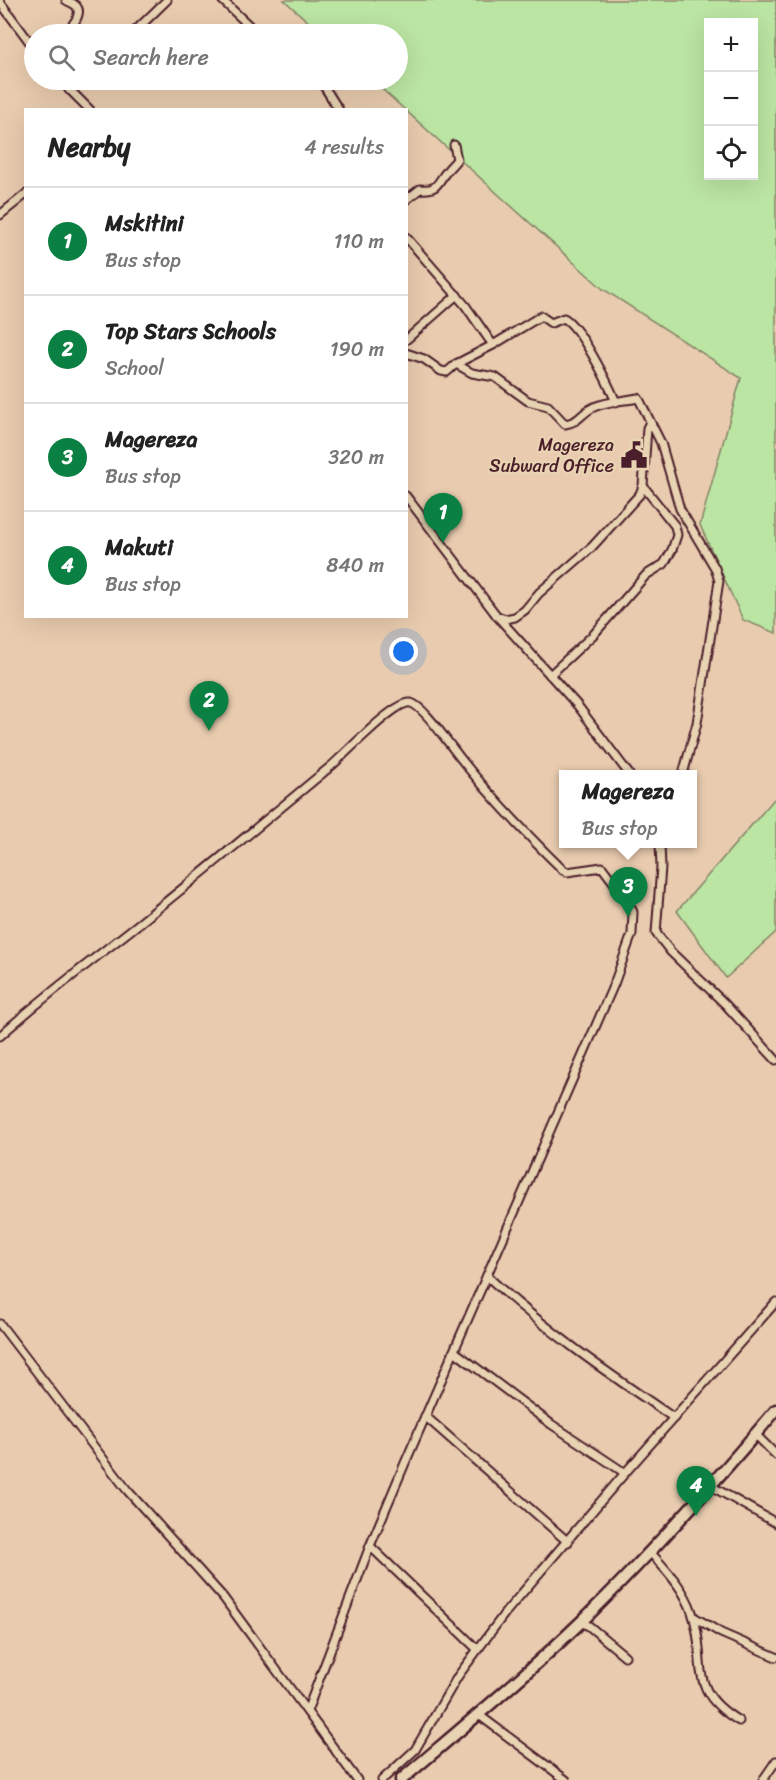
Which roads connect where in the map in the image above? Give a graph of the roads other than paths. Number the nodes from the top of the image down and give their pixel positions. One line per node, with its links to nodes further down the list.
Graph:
1 (66, 0): 5 (street)
2 (167, 0): 6 (street)
3 (222, 0): 7 (street)
4 (0, 2): 8 (street)
5 (75, 24)
6 (142, 24)
7 (247, 24)
8 (24, 34)
9 (69, 90): 11 (street)
10 (326, 90): 12 (street)
11 (88, 108)
12 (338, 108)
13 (454, 145): 15 (street)
14 (24, 196): 16 (street)
15 (408, 198)
16 (0, 215)
17 (408, 239): 18 (street)
18 (457, 295): 19 (street); 20 (street)
19 (408, 338)
20 (493, 345): 22 (street); 23 (street)
21 (408, 354): 22 (street)
22 (456, 364): 23 (street)
23 (616, 402): 24 (street)
24 (650, 422): 25 (street); 30 (street)
25 (643, 486): 27 (street); 28 (street)
26 (408, 499): 27 (street)
27 (497, 616): 28 (street)
28 (550, 675): 29 (street)
29 (626, 770)
30 (683, 770)
31 (660, 848): 33 (street)
32 (0, 1036): 34 (street)
33 (776, 1060)
34 (487, 1276): 37 (street); 40 (street)
35 (776, 1302): 40 (street)
36 (0, 1324): 54 (street)
37 (454, 1351): 39 (street); 43 (street)
38 (776, 1410): 41 (highway)
39 (425, 1416): 46 (street); 47 (street)
40 (674, 1418): 43 (street)
41 (755, 1434): 42 (street); 44 (highway)
42 (776, 1455)
43 (625, 1473): 46 (street)
44 (711, 1486): 45 (street); 48 (highway)
45 (776, 1522)
46 (568, 1542): 51 (street)
47 (370, 1546): 51 (street); 54 (street)
48 (650, 1552): 49 (street); 50 (highway)
49 (694, 1617): 53 (street); 56 (street)
50 (580, 1622): 52 (street); 55 (highway)
51 (477, 1648): 59 (street)
52 (625, 1656)
53 (776, 1657)
54 (307, 1711): 58 (street)
55 (479, 1714): 60 (highway); 61 (street)
56 (739, 1721)
57 (776, 1761): 62 (street)
58 (357, 1780)
59 (382, 1780)
60 (400, 1780)
61 (566, 1780)
62 (763, 1780)

